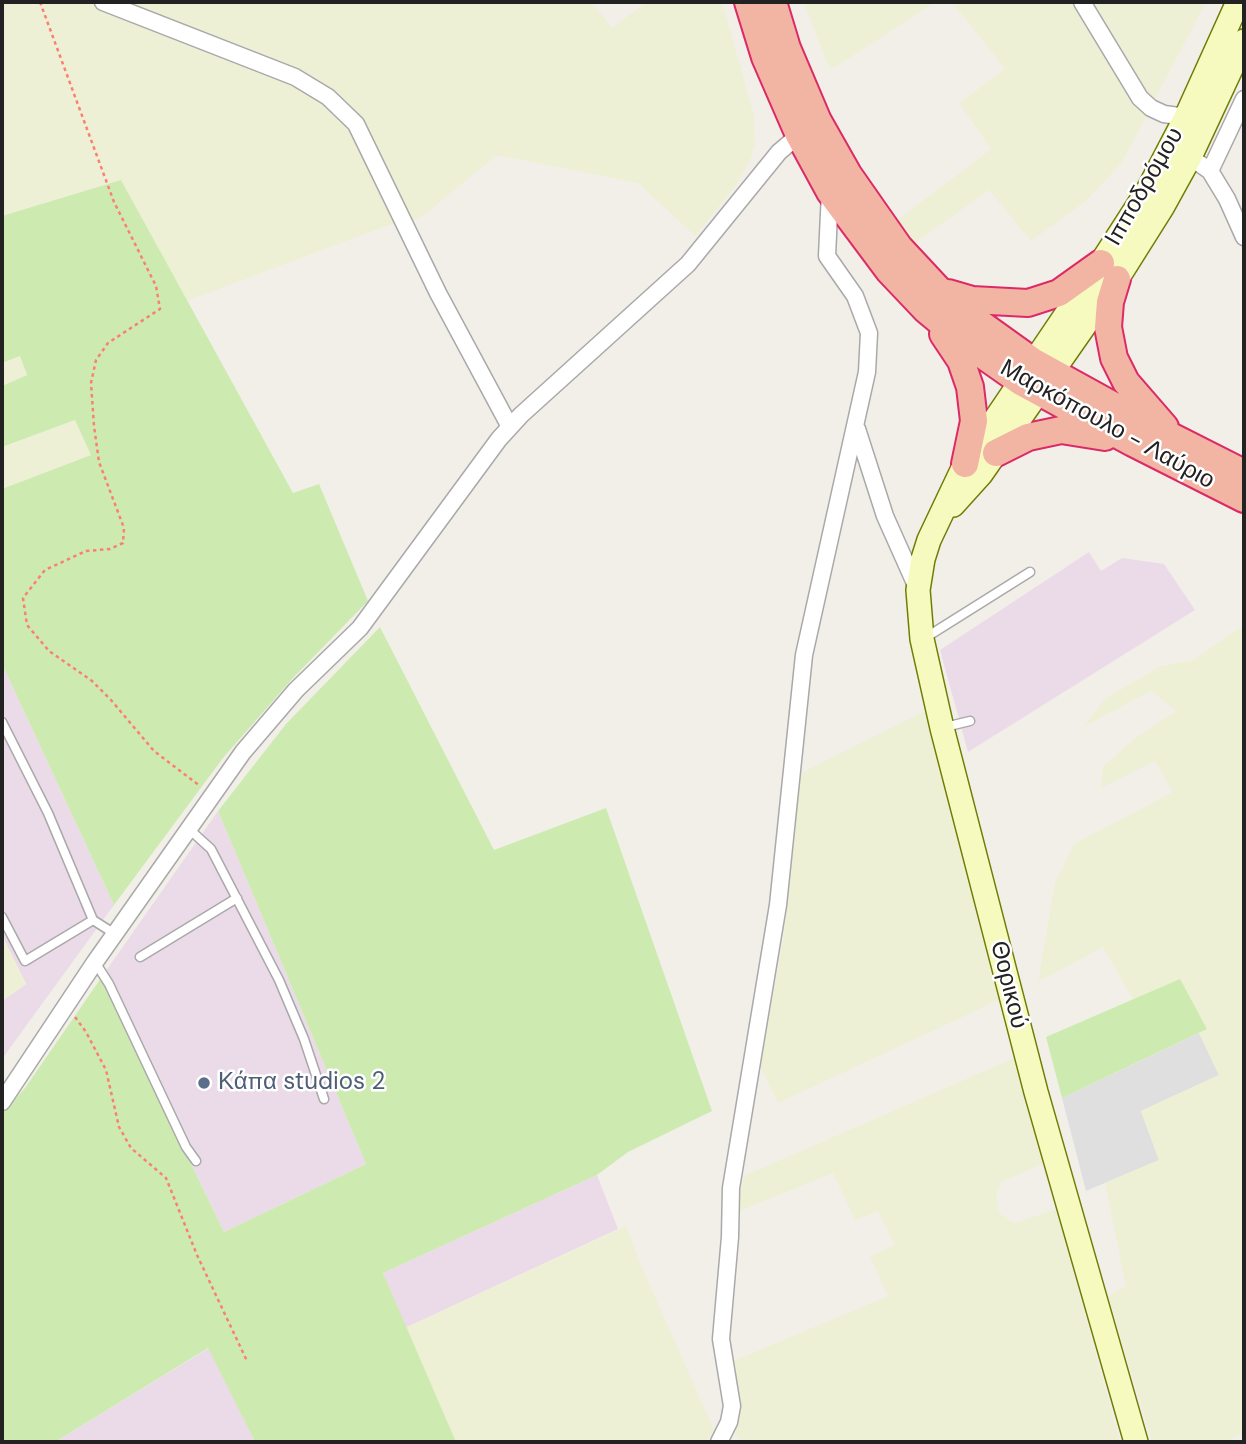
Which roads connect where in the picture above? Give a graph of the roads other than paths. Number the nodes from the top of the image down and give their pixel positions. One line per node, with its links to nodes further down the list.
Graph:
1 (103, 2): 17 (street)
2 (748, 2): 9 (highway, Μαρκόπουλο - Λαύριο)
3 (773, 2): 15 (highway, Μαρκόπουλο - Λαύριο)
4 (1082, 2): 8 (street)
5 (1238, 2): 8 (main road, Ιπποδρόμου)
6 (1244, 41): 10 (main road, Ιπποδρόμου)
7 (1244, 99): 11 (street)
8 (1186, 117): 14 (main road, Ιπποδρόμου)
9 (799, 135): 12 (highway, Μαρκόπουλο - Λαύριο); 17 (street)
10 (1190, 157): 11 (street); 14 (main road, Ιπποδρόμου)
11 (1210, 171): 13 (street)
12 (830, 192): 15 (highway, Μαρκόπουλο - Λαύριο); 18 (street)
13 (1244, 237)
14 (1109, 271): 15 (highway); 16 (main road, Ιπποδρόμου); 19 (highway)
15 (933, 300): 16 (highway, Μαρκόπουλο - Λαύριο); 22 (highway)
16 (1037, 377): 19 (highway, Μαρκόπουλο - Λαύριο); 20 (highway, Μαρκόπουλο - Λαύριο); 21 (main road, Θορικού); 22 (main road, Θορικού)
17 (510, 427): 32 (street)
18 (856, 427): 27 (street); 42 (street)
19 (1176, 439): 23 (highway, Μαρκόπουλο - Λαύριο)
20 (1133, 443): 21 (highway); 24 (highway, Μαρκόπουλο - Λαύριο)
21 (996, 453): 25 (main road, Θορικού)
22 (965, 464): 25 (main road, Θορικού)
23 (1244, 472)
24 (1244, 499)
25 (936, 524): 27 (main road, Θορικού)
26 (1030, 572): 28 (lane)
27 (919, 590): 28 (main road, Θορικού)
28 (922, 639): 31 (main road, Θορικού)
29 (970, 721): 31 (lane)
30 (2, 722): 35 (lane)
31 (942, 728): 43 (main road, Θορικού)
32 (189, 829): 33 (lane); 36 (street)
33 (237, 898): 37 (lane); 39 (lane)
34 (2, 917): 35 (lane)
35 (93, 920): 36 (lane)
36 (115, 934): 38 (street)
37 (140, 957)
38 (95, 962): 40 (street); 41 (lane)
39 (324, 1100)
40 (2, 1102)
41 (196, 1161)
42 (719, 1442)
43 (1136, 1442)

